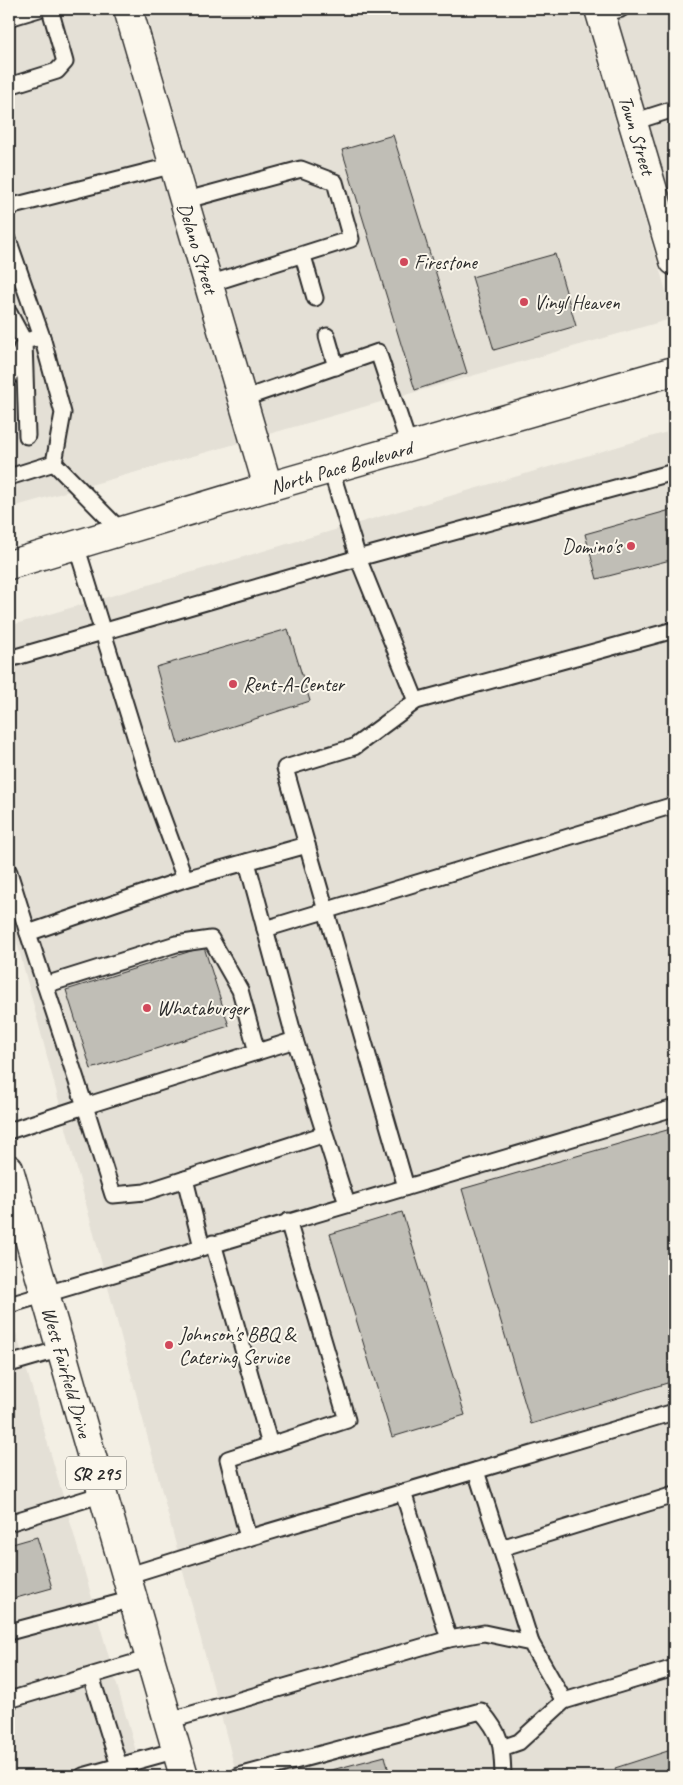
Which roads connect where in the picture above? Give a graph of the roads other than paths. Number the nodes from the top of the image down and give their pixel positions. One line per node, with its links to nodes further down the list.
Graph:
1 (39, 9): 5 (lane)
2 (50, 9): 6 (lane)
3 (128, 9): 9 (main road, Delano Street)
4 (607, 11): 8 (main road, Town Street)
5 (9, 18)
6 (9, 86)
7 (674, 109): 8 (lane)
8 (633, 122): 14 (main road, Town Street)
9 (174, 165): 10 (main road, Delano Street); 11 (lane)
10 (183, 201): 13 (lane); 15 (main road, Delano Street)
11 (9, 207)
12 (9, 242): 21 (lane)
13 (303, 256): 15 (lane); 16 (lane)
14 (674, 261)
15 (209, 284): 27 (main road, Delano Street)
16 (316, 298)
17 (9, 313): 22 (lane)
18 (9, 318): 22 (lane)
19 (9, 326): 22 (lane)
20 (327, 336): 24 (lane)
21 (42, 337): 22 (lane); 31 (lane)
22 (24, 341): 23 (lane); 26 (lane); 28 (lane); 29 (lane)
23 (9, 344)
24 (336, 367): 27 (lane); 30 (lane)
25 (674, 371): 30 (main road, North Pace Boulevard)
26 (10, 376)
27 (242, 398): 35 (main road, Delano Street)
28 (19, 410)
29 (27, 436)
30 (410, 448): 32 (main road, North Pace Boulevard)
31 (54, 464): 34 (lane); 36 (lane)
32 (331, 470): 35 (main road, North Pace Boulevard); 38 (lane)
33 (674, 472): 38 (lane)
34 (9, 478)
35 (268, 487): 36 (main road, North Pace Boulevard)
36 (121, 531): 37 (main road, North Pace Boulevard)
37 (76, 545): 39 (main road, North Pace Boulevard); 41 (lane)
38 (358, 558): 41 (lane); 43 (lane)
39 (9, 565)
40 (674, 630): 43 (lane)
41 (103, 632): 42 (lane); 48 (lane)
42 (9, 659)
43 (416, 701): 45 (lane)
44 (674, 805): 49 (lane)
45 (307, 845): 46 (lane); 49 (lane)
46 (247, 862): 48 (lane); 50 (lane)
47 (9, 872): 51 (lane)
48 (185, 879): 51 (lane)
49 (326, 910): 50 (lane); 61 (lane)
50 (265, 929): 53 (lane)
51 (28, 933): 52 (lane)
52 (45, 985): 54 (lane); 55 (lane)
53 (295, 1040): 54 (lane); 58 (lane)
54 (257, 1052): 55 (lane)
55 (85, 1106): 57 (lane); 60 (lane)
56 (674, 1108): 61 (lane)
57 (9, 1131)
58 (325, 1134): 60 (lane); 62 (lane)
59 (10, 1175): 65 (main road, West Fairfield Drive / SR 295)
60 (184, 1179): 64 (lane)
61 (406, 1186): 62 (lane)
62 (347, 1204): 63 (lane)
63 (288, 1222): 64 (lane); 70 (lane)
64 (208, 1245): 65 (lane); 70 (lane)
65 (45, 1294): 66 (lane); 67 (main road, West Fairfield Drive / SR 295)
66 (9, 1305)
67 (61, 1349): 68 (lane); 73 (main road, West Fairfield Drive / SR 295)
68 (9, 1364)
69 (674, 1412): 71 (lane)
70 (270, 1445): 76 (lane)
71 (476, 1471): 72 (lane); 77 (lane)
72 (403, 1492): 76 (lane); 80 (lane)
73 (103, 1494): 75 (lane); 78 (main road, West Fairfield Drive / SR 295)
74 (674, 1495): 77 (lane)
75 (9, 1520)
76 (248, 1538): 78 (lane)
77 (501, 1548): 81 (lane)
78 (130, 1588): 79 (lane); 82 (main road, West Fairfield Drive / SR 295)
79 (9, 1632)
80 (449, 1639): 81 (lane); 87 (lane)
81 (531, 1643): 86 (lane)
82 (150, 1658): 84 (lane); 87 (main road, West Fairfield Drive / SR 295)
83 (674, 1668): 86 (lane)
84 (91, 1676): 85 (lane); 90 (lane)
85 (9, 1700)
86 (564, 1701): 88 (lane)
87 (168, 1720): 89 (main road, West Fairfield Drive / SR 295)
88 (502, 1748): 91 (lane); 95 (lane)
89 (177, 1750): 90 (lane); 93 (main road, West Fairfield Drive / SR 295)
90 (119, 1766): 92 (lane)
91 (262, 1773): 94 (lane)
92 (83, 1776)
93 (184, 1776)
94 (239, 1776)
95 (503, 1776)

